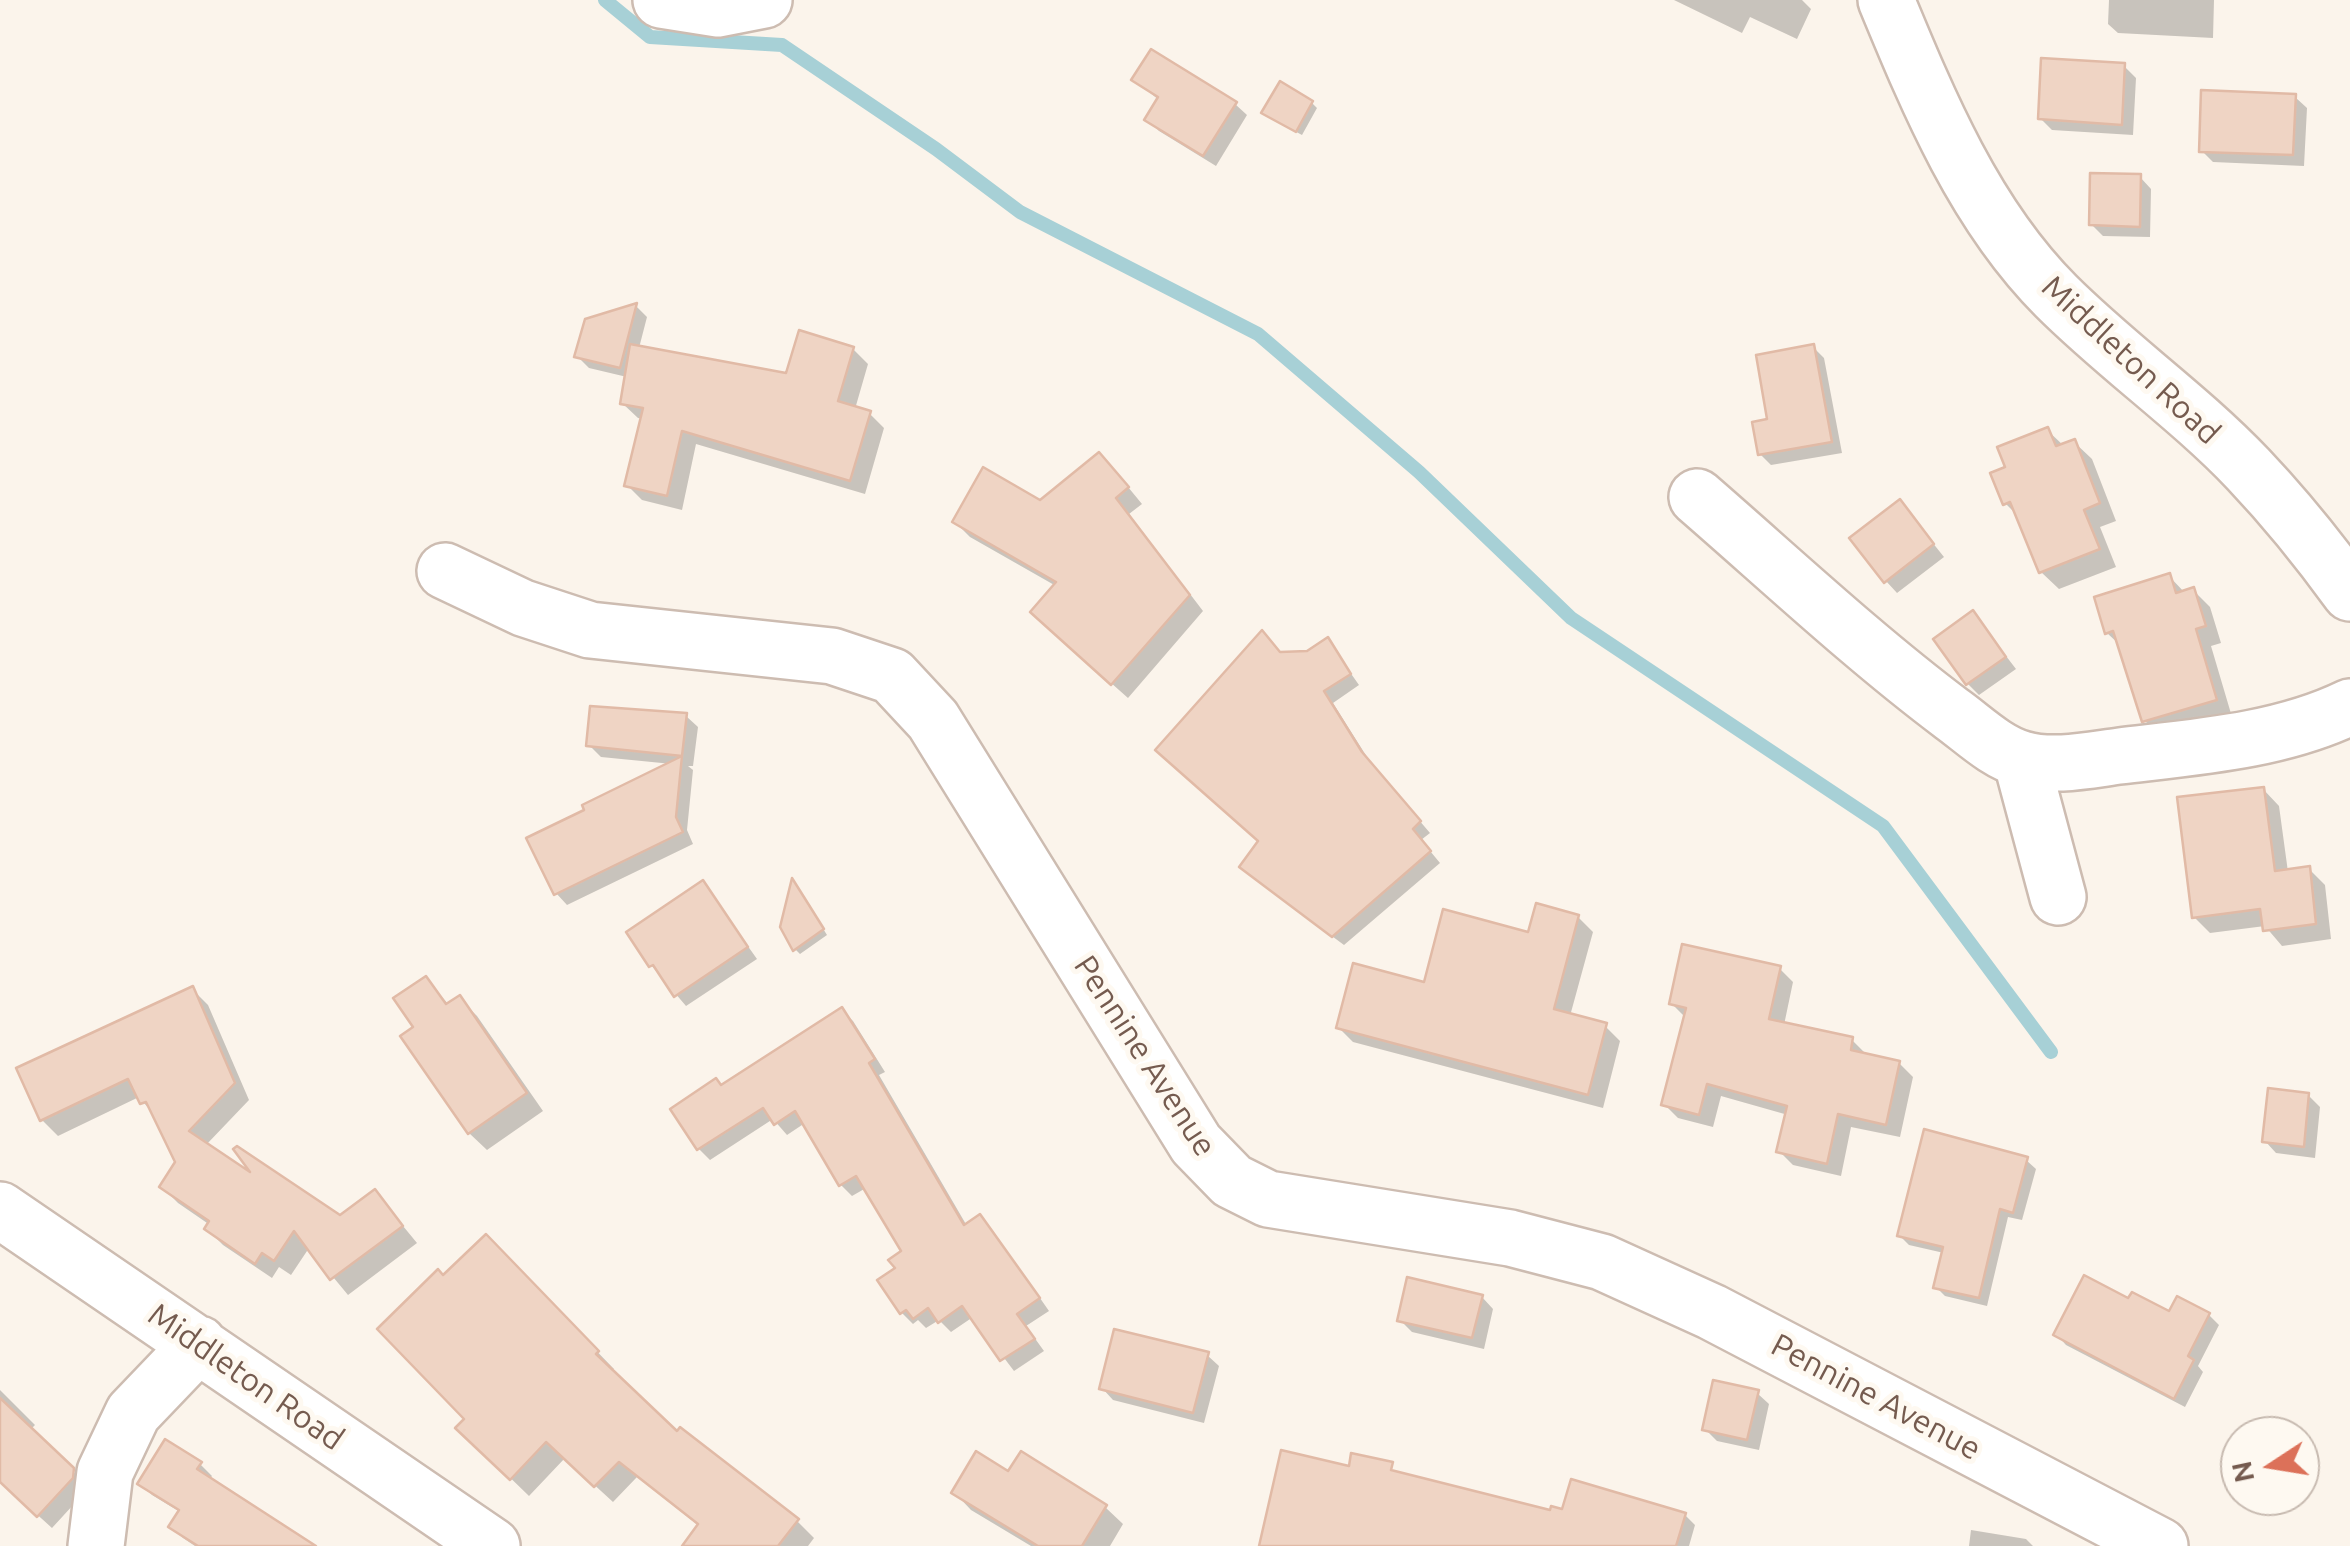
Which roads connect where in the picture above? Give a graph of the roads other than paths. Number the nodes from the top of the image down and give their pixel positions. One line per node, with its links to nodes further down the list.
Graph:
1 (661, 0): 2 (street)
2 (764, 0)
3 (1886, 0): 6 (street, Middleton Road)
4 (1697, 497): 8 (street)
5 (445, 571): 14 (street, Pennine Avenue)
6 (2350, 593)
7 (2350, 707): 8 (street)
8 (2021, 759): 9 (street)
9 (2058, 898)
10 (0, 1210): 11 (street, Middleton Road)
11 (199, 1344): 12 (street); 13 (street, Middleton Road)
12 (96, 1546)
13 (492, 1546)
14 (2160, 1546)

